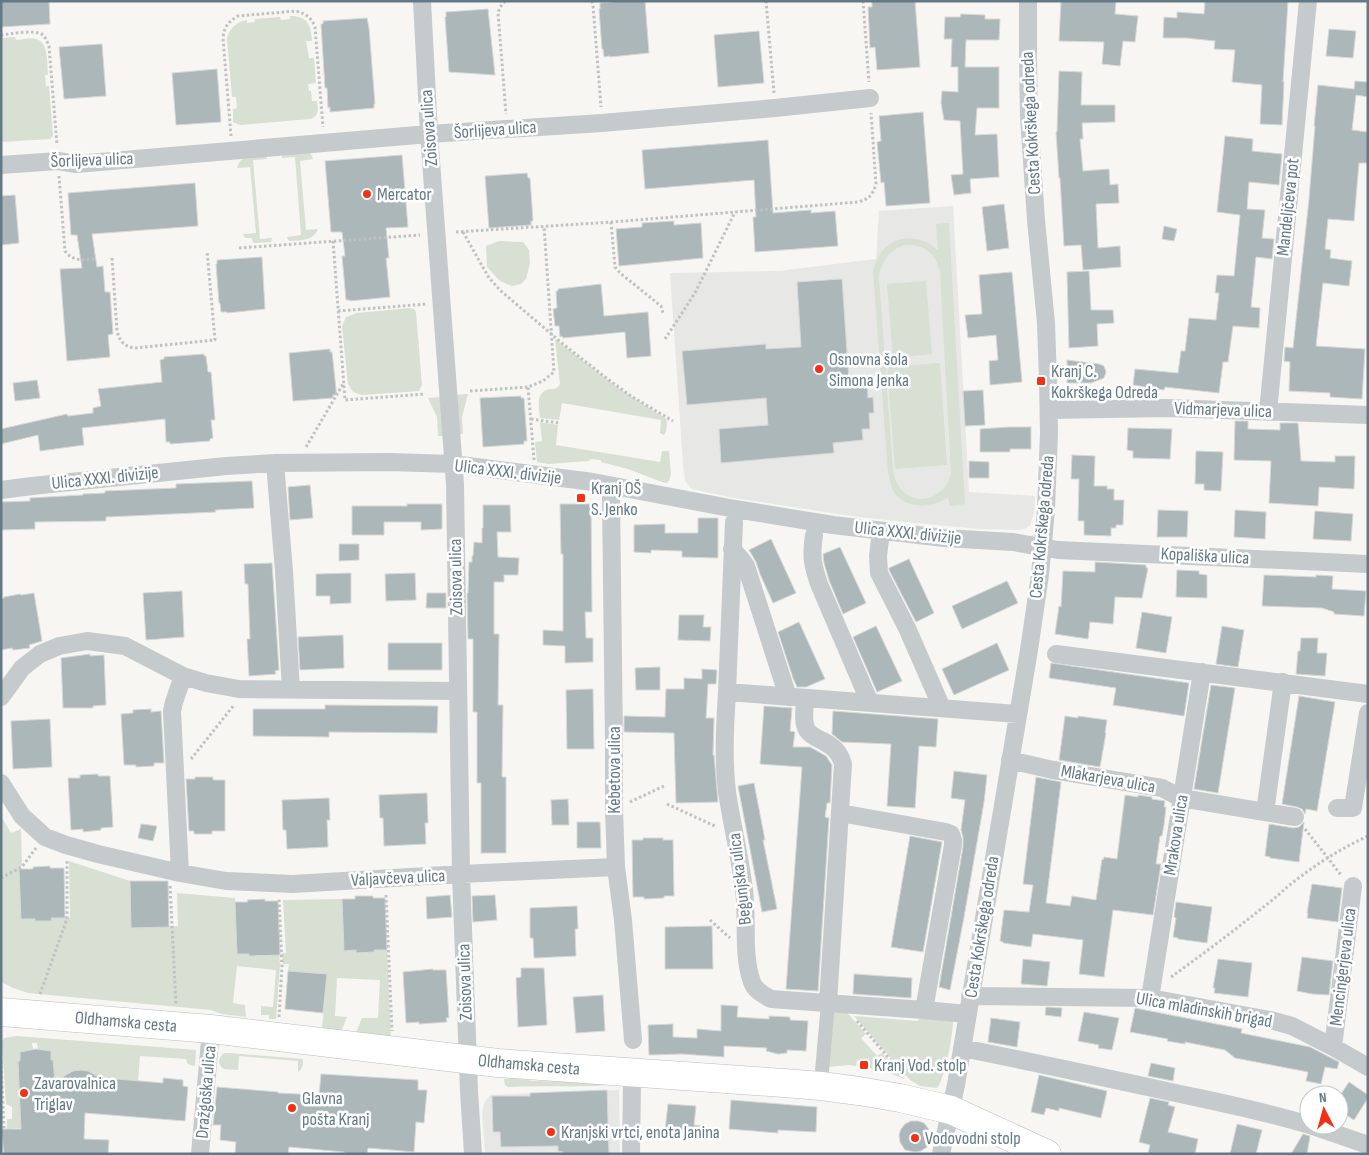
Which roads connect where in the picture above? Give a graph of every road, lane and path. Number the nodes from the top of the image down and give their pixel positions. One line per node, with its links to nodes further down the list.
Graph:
1 (422, 1): 13 (street, Zoisova ulica)
2 (505, 1): 12 (path)
3 (592, 1): 11 (path)
4 (766, 1): 10 (path)
5 (863, 1): 9 (path)
6 (1028, 1): 38 (street, Cesta Kokrškega odreda)
7 (1308, 1): 39 (street, Mandeljčeva pot)
8 (1, 35): 16 (path)
9 (870, 98): 10 (street, Šorlijeva ulica); 18 (path)
10 (776, 108): 11 (street, Šorlijeva ulica)
11 (602, 123): 12 (street, Šorlijeva ulica)
12 (507, 129): 13 (street, Šorlijeva ulica)
13 (429, 134): 14 (street, Šorlijeva ulica); 29 (street, Zoisova ulica)
14 (325, 142): 15 (street, Šorlijeva ulica); 15 (path)
15 (232, 151): 16 (street, Šorlijeva ulica)
16 (58, 161): 17 (street, Šorlijeva ulica); 28 (path)
17 (1, 165)
18 (735, 211): 19 (path); 33 (path)
19 (611, 222): 20 (path); 31 (path)
20 (544, 226): 22 (path); 32 (path)
21 (456, 232): 22 (path)
22 (464, 232): 32 (path)
23 (427, 234): 24 (path)
24 (333, 241): 25 (path); 30 (path)
25 (238, 248)
26 (207, 251): 27 (path)
27 (112, 258)
28 (96, 259)
29 (441, 302): 30 (path); 46 (street, Zoisova ulica)
30 (338, 311): 34 (path)
31 (663, 313)
32 (552, 334): 35 (path); 42 (path)
33 (665, 339)
34 (344, 383): 37 (path); 44 (path)
35 (528, 387): 36 (path); 41 (path)
36 (470, 391)
37 (425, 394)
38 (1049, 410): 39 (street, Vidmarjeva ulica); 53 (street, Cesta Kokrškega odreda)
39 (1268, 412): 40 (street, Vidmarjeva ulica)
40 (1368, 415)
41 (531, 419): 43 (path); 47 (path)
42 (673, 420)
43 (559, 423)
44 (303, 452)
45 (275, 463): 46 (street, Ulica XXXI. divizije); 48 (street, Ulica XXXI. divizije); 61 (street)
46 (453, 464): 51 (street, Ulica XXXI. divizije); 62 (street, Zoisova ulica)
47 (535, 464)
48 (1, 490)
49 (611, 498): 78 (street, Kebetova ulica)
50 (734, 522): 54 (street, Begunjska ulica)
51 (880, 531): 53 (street, Ulica XXXI. divizije); 68 (street)
52 (814, 534): 67 (street)
53 (1042, 547): 55 (street, Kopališka ulica); 70 (street, Cesta Kokrškega odreda)
54 (732, 549): 63 (street, Begunjska ulica); 66 (street)
55 (1368, 564)
56 (1056, 654): 57 (street)
57 (1202, 672): 59 (street); 75 (street, Mrakova ulica)
58 (183, 676): 60 (street); 65 (street); 72 (street)
59 (1283, 682): 64 (street); 79 (street)
60 (248, 689): 61 (street); 72 (path)
61 (291, 690): 62 (street)
62 (457, 691): 89 (street, Zoisova ulica)
63 (727, 692): 66 (street); 82 (street, Begunjska ulica)
64 (1368, 694)
65 (1, 697)
66 (797, 698): 67 (street); 80 (street)
67 (870, 703): 68 (street)
68 (942, 708): 70 (street)
69 (1368, 713): 77 (street)
70 (1018, 714): 71 (street, Cesta Kokrškega odreda)
71 (1010, 760): 75 (street, Mlakarjeva ulica); 95 (street, Cesta Kokrškega odreda)
72 (176, 780): 88 (street)
73 (1, 783): 84 (street, Valjavčeva ulica)
74 (666, 785): 78 (path)
75 (1181, 798): 79 (street, Mlakarjeva ulica); 94 (street, Mrakova ulica)
76 (667, 804): 82 (path)
77 (1337, 808)
78 (614, 809): 87 (street, Kebetova ulica)
79 (1265, 812): 81 (street, Mlakarjeva ulica)
80 (840, 813): 97 (street); 99 (street)
81 (1295, 817): 86 (path)
82 (736, 836): 97 (street, Begunjska ulica)
83 (1368, 836): 86 (path)
84 (45, 837): 85 (street, Valjavčeva ulica); 90 (path)
85 (66, 845): 88 (street, Valjavčeva ulica); 96 (path)
86 (1328, 858): 93 (path); 94 (path)
87 (616, 866): 89 (street, Valjavčeva ulica); 105 (street, Kebetova ulica)
88 (175, 872): 92 (street, Valjavčeva ulica); 98 (path)
89 (461, 874): 91 (street, Valjavčeva ulica); 108 (street, Zoisova ulica)
90 (1, 878)
91 (385, 878): 92 (street, Valjavčeva ulica); 104 (path)
92 (278, 884): 102 (path)
93 (1353, 889): 106 (street, Mencingerjeva ulica)
94 (1151, 994): 95 (street, Ulica mladinskih brigad); 106 (street, Ulica mladinskih brigad)
95 (970, 996): 101 (street, Cesta Kokrškega odreda)
96 (39, 997)
97 (833, 1000): 99 (street, Begunjska ulica); 112 (street); 114 (path)
98 (176, 1010)
99 (924, 1010): 101 (street, Begunjska ulica)
100 (1, 1012): 103 (main road, Oldhamska cesta)
101 (967, 1014): 107 (street, Cesta Kokrškega odreda)
102 (278, 1026)
103 (212, 1030): 108 (main road, Oldhamska cesta); 120 (street, Dražgoška ulica)
104 (393, 1039)
105 (633, 1040)
106 (1333, 1047): 110 (street, Ulica mladinskih brigad)
107 (962, 1048): 115 (street, Cesta Kokrškega odreda); 116 (street)
108 (469, 1060): 115 (main road, Oldhamska cesta); 121 (street, Zoisova ulica)
109 (1, 1061): 111 (path)
110 (1368, 1067)
111 (1, 1070): 117 (path)
112 (822, 1071)
113 (632, 1084): 122 (street)
114 (910, 1084)
115 (951, 1110): 123 (street, Cesta Kokrškega odreda); 124 (main road, Oldhamska cesta)
116 (1299, 1122)
117 (4, 1129)
118 (1339, 1135): 119 (street)
119 (1368, 1145)
120 (200, 1154)
121 (473, 1154)
122 (631, 1154)
123 (941, 1154)
124 (1047, 1154)

